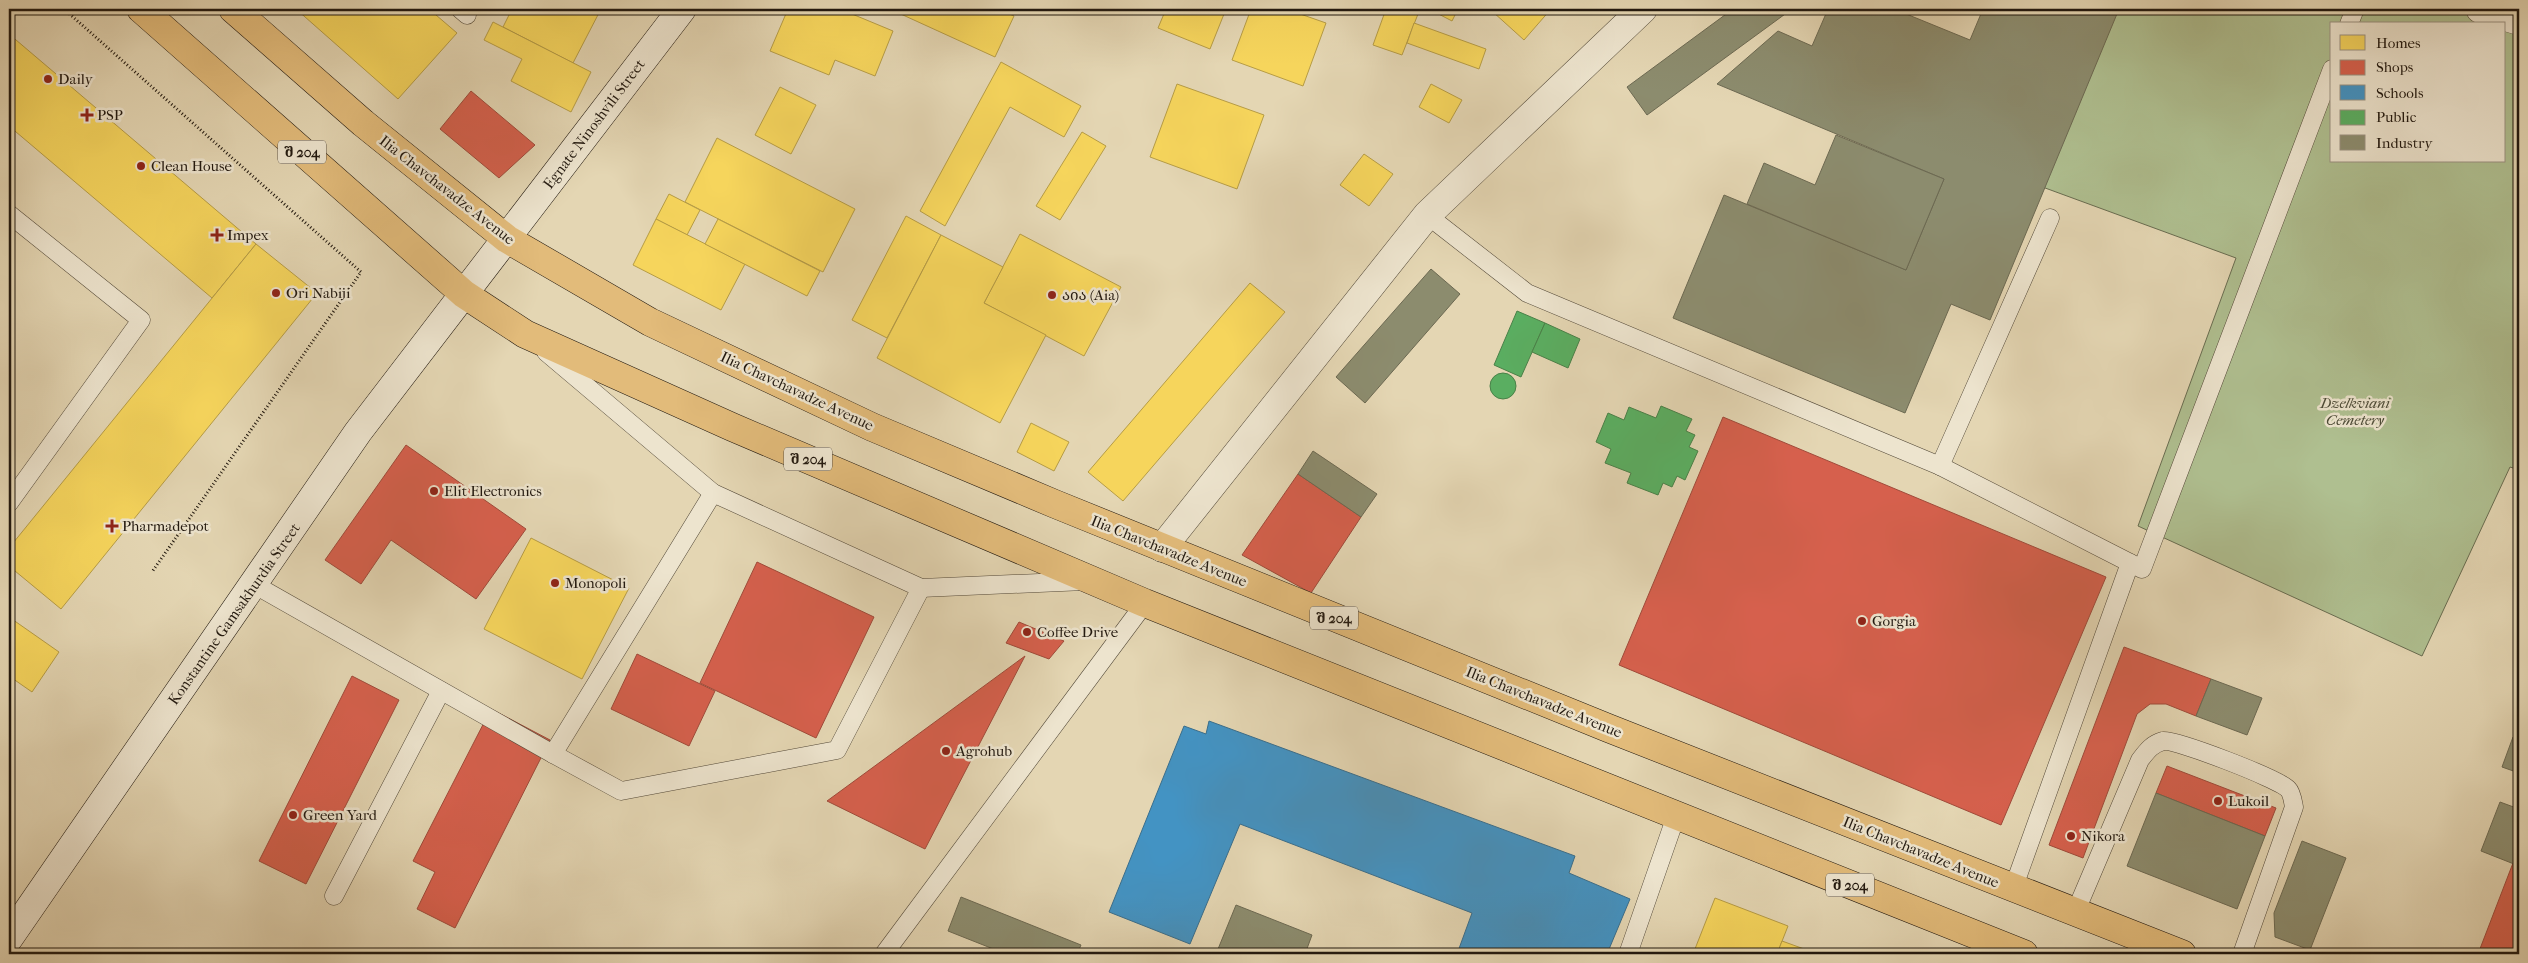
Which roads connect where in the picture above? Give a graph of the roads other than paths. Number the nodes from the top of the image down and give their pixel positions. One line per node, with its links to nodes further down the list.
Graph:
1 (141, 9): 14 (main road, შ 204)
2 (233, 9): 13 (main road, Ilia Chavchavadze Avenue / შ 204)
3 (682, 9): 13 (street, Egnate Ninoshvili Street)
4 (1643, 9): 11 (street)
5 (2354, 9): 8 (lane)
6 (2480, 9): 7 (street)
7 (2519, 21)
8 (2350, 22)
9 (2330, 74): 20 (lane)
10 (9, 214): 18 (lane)
11 (1426, 216): 16 (lane); 19 (street)
12 (2050, 218): 16 (lane)
13 (507, 239): 14 (street, Egnate Ninoshvili Street); 19 (main road, Ilia Chavchavadze Avenue / შ 204)
14 (464, 294): 15 (main road, შ 204); 22 (street, Konstantine Gamsakhurdia Street)
15 (525, 334): 17 (lane); 21 (main road, შ 204)
16 (1940, 466): 20 (lane)
17 (713, 493): 23 (lane); 26 (lane)
18 (9, 503)
19 (1162, 548): 28 (main road, Ilia Chavchavadze Avenue / შ 204)
20 (2130, 563): 28 (lane)
21 (1094, 581): 23 (lane); 24 (main road, შ 204)
22 (255, 585): 25 (lane); 31 (street, Konstantine Gamsakhurdia Street)
23 (921, 588): 26 (lane)
24 (1145, 603): 27 (main road, შ 204); 32 (lane)
25 (441, 691): 26 (lane); 29 (lane)
26 (553, 754)
27 (1676, 816): 33 (lane); 34 (main road, შ 204)
28 (2013, 889): 30 (main road, Ilia Chavchavadze Avenue / შ 204)
29 (334, 896)
30 (2075, 913): 35 (main road, Ilia Chavchavadze Avenue / შ 204); 36 (lane)
31 (9, 938)
32 (884, 954)
33 (1628, 954)
34 (2024, 954)
35 (2182, 954)
36 (2242, 954)

